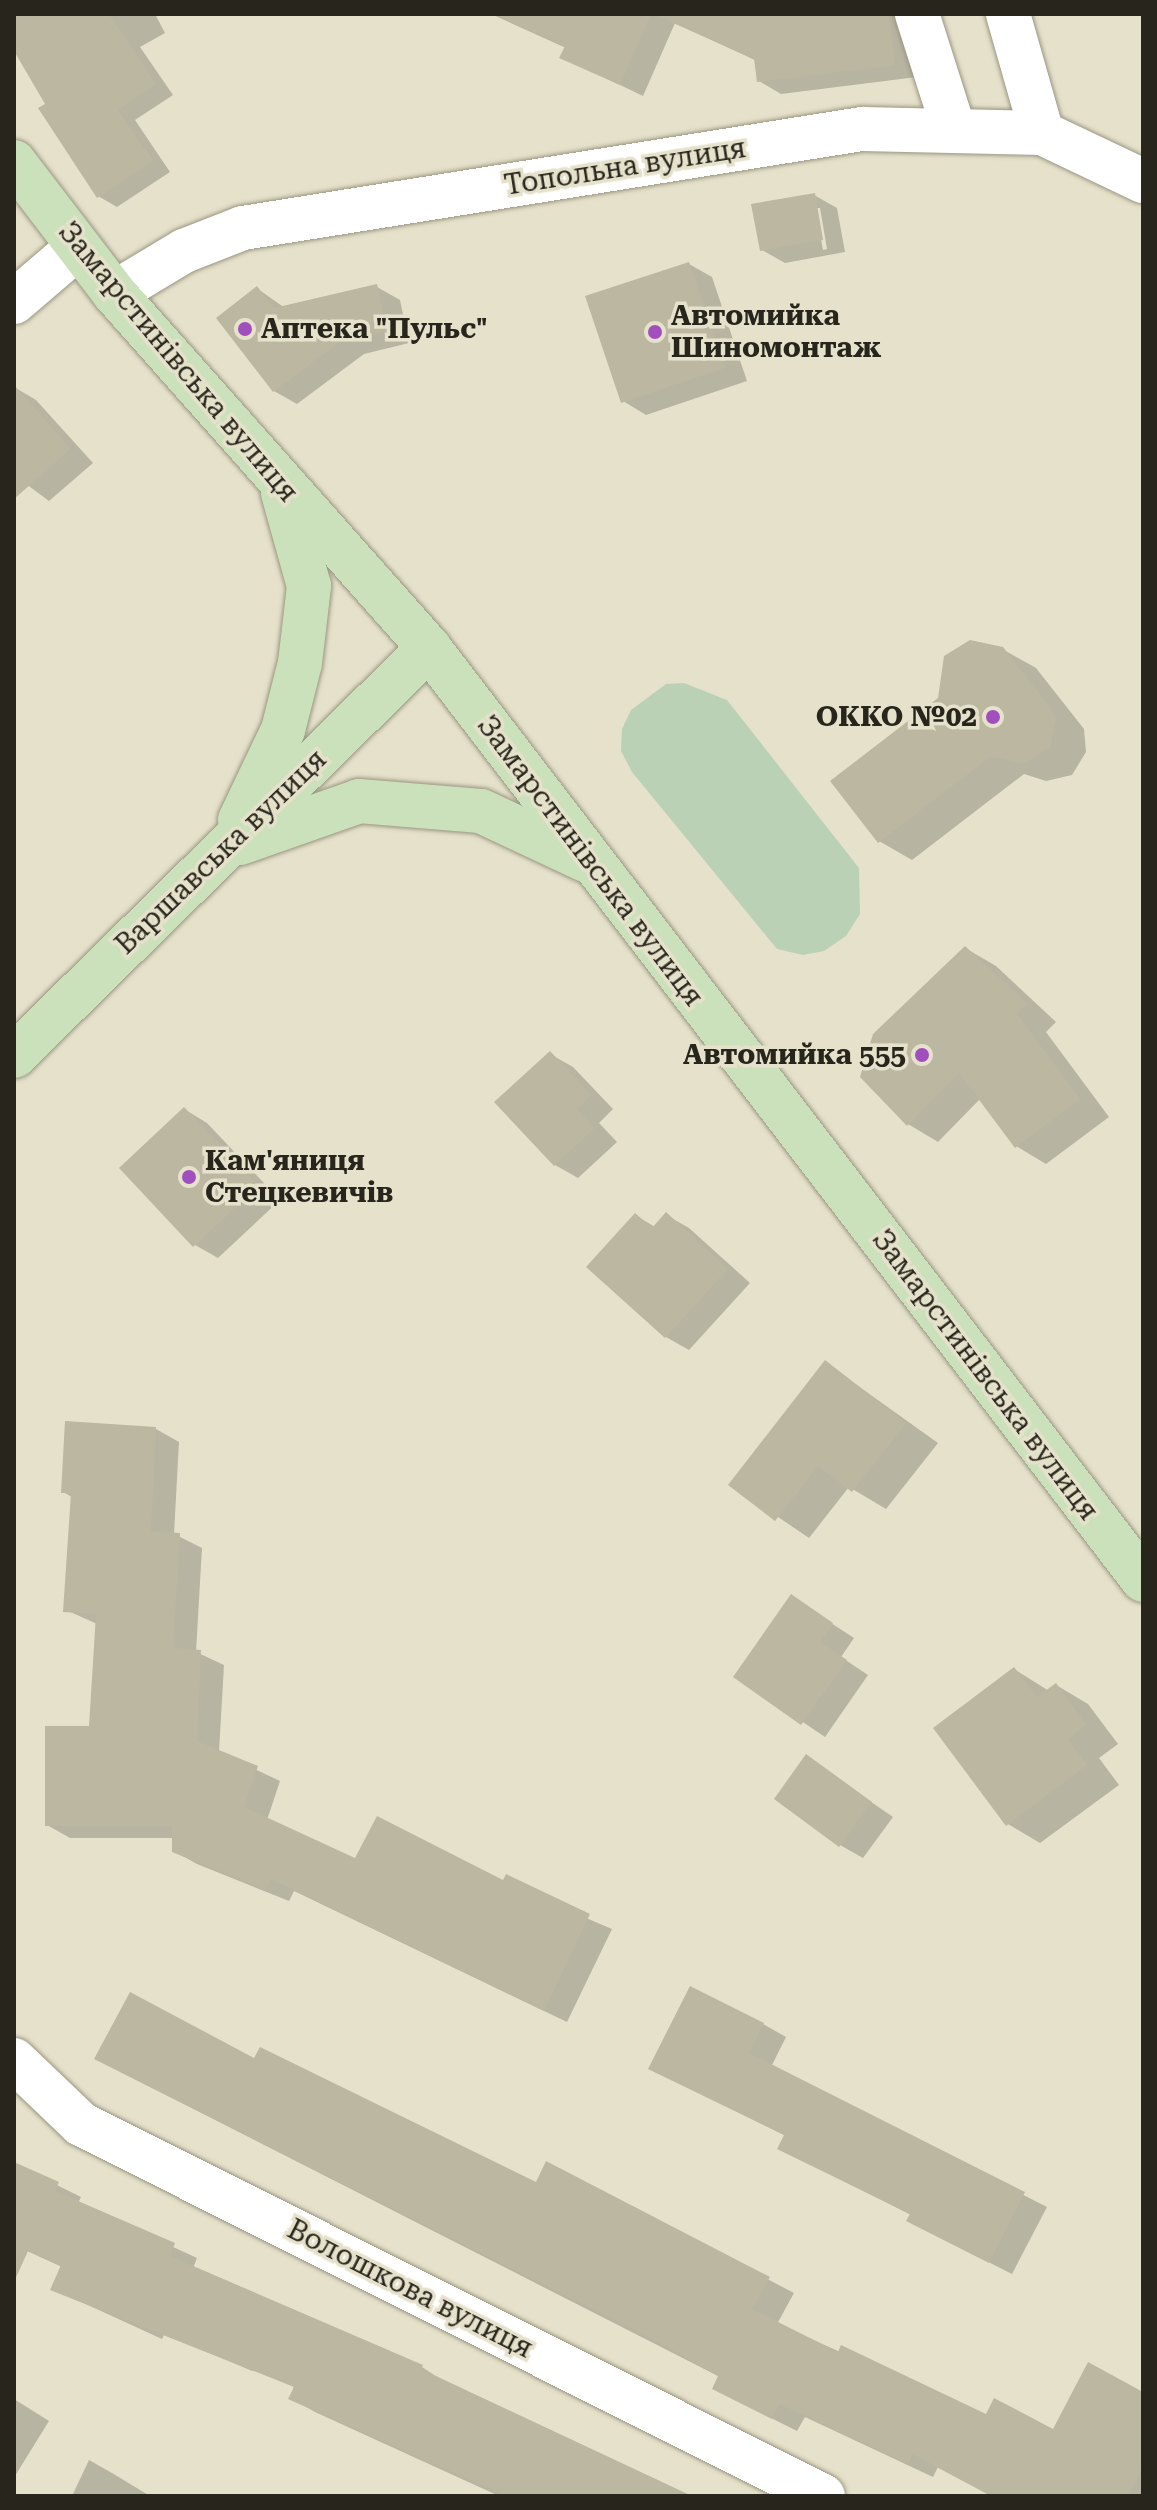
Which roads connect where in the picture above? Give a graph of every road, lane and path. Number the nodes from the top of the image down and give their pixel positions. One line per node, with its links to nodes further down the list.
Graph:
1 (917, 14): 3 (street)
2 (1008, 14): 4 (street)
3 (953, 127): 4 (street, Топольна вулиця); 8 (street, Топольна вулиця)
4 (1042, 133): 6 (street, Топольна вулиця)
5 (14, 162): 7 (main road, Замарстинівська вулиця)
6 (1143, 181)
7 (77, 248): 8 (main road, Замарстинівська вулиця); 9 (street)
8 (114, 293): 10 (main road, Замарстинівська вулиця)
9 (14, 302)
10 (281, 484): 11 (main road, Замарстинівська вулиця); 12 (main road)
11 (429, 648): 12 (main road, Варшавська вулиця); 13 (main road, Замарстинівська вулиця)
12 (227, 848): 13 (main road); 14 (main road, Варшавська вулиця)
13 (591, 863): 15 (main road, Замарстинівська вулиця)
14 (14, 1056)
15 (1143, 1580)
16 (14, 2060): 17 (street, Волошкова вулиця)
17 (823, 2496)

